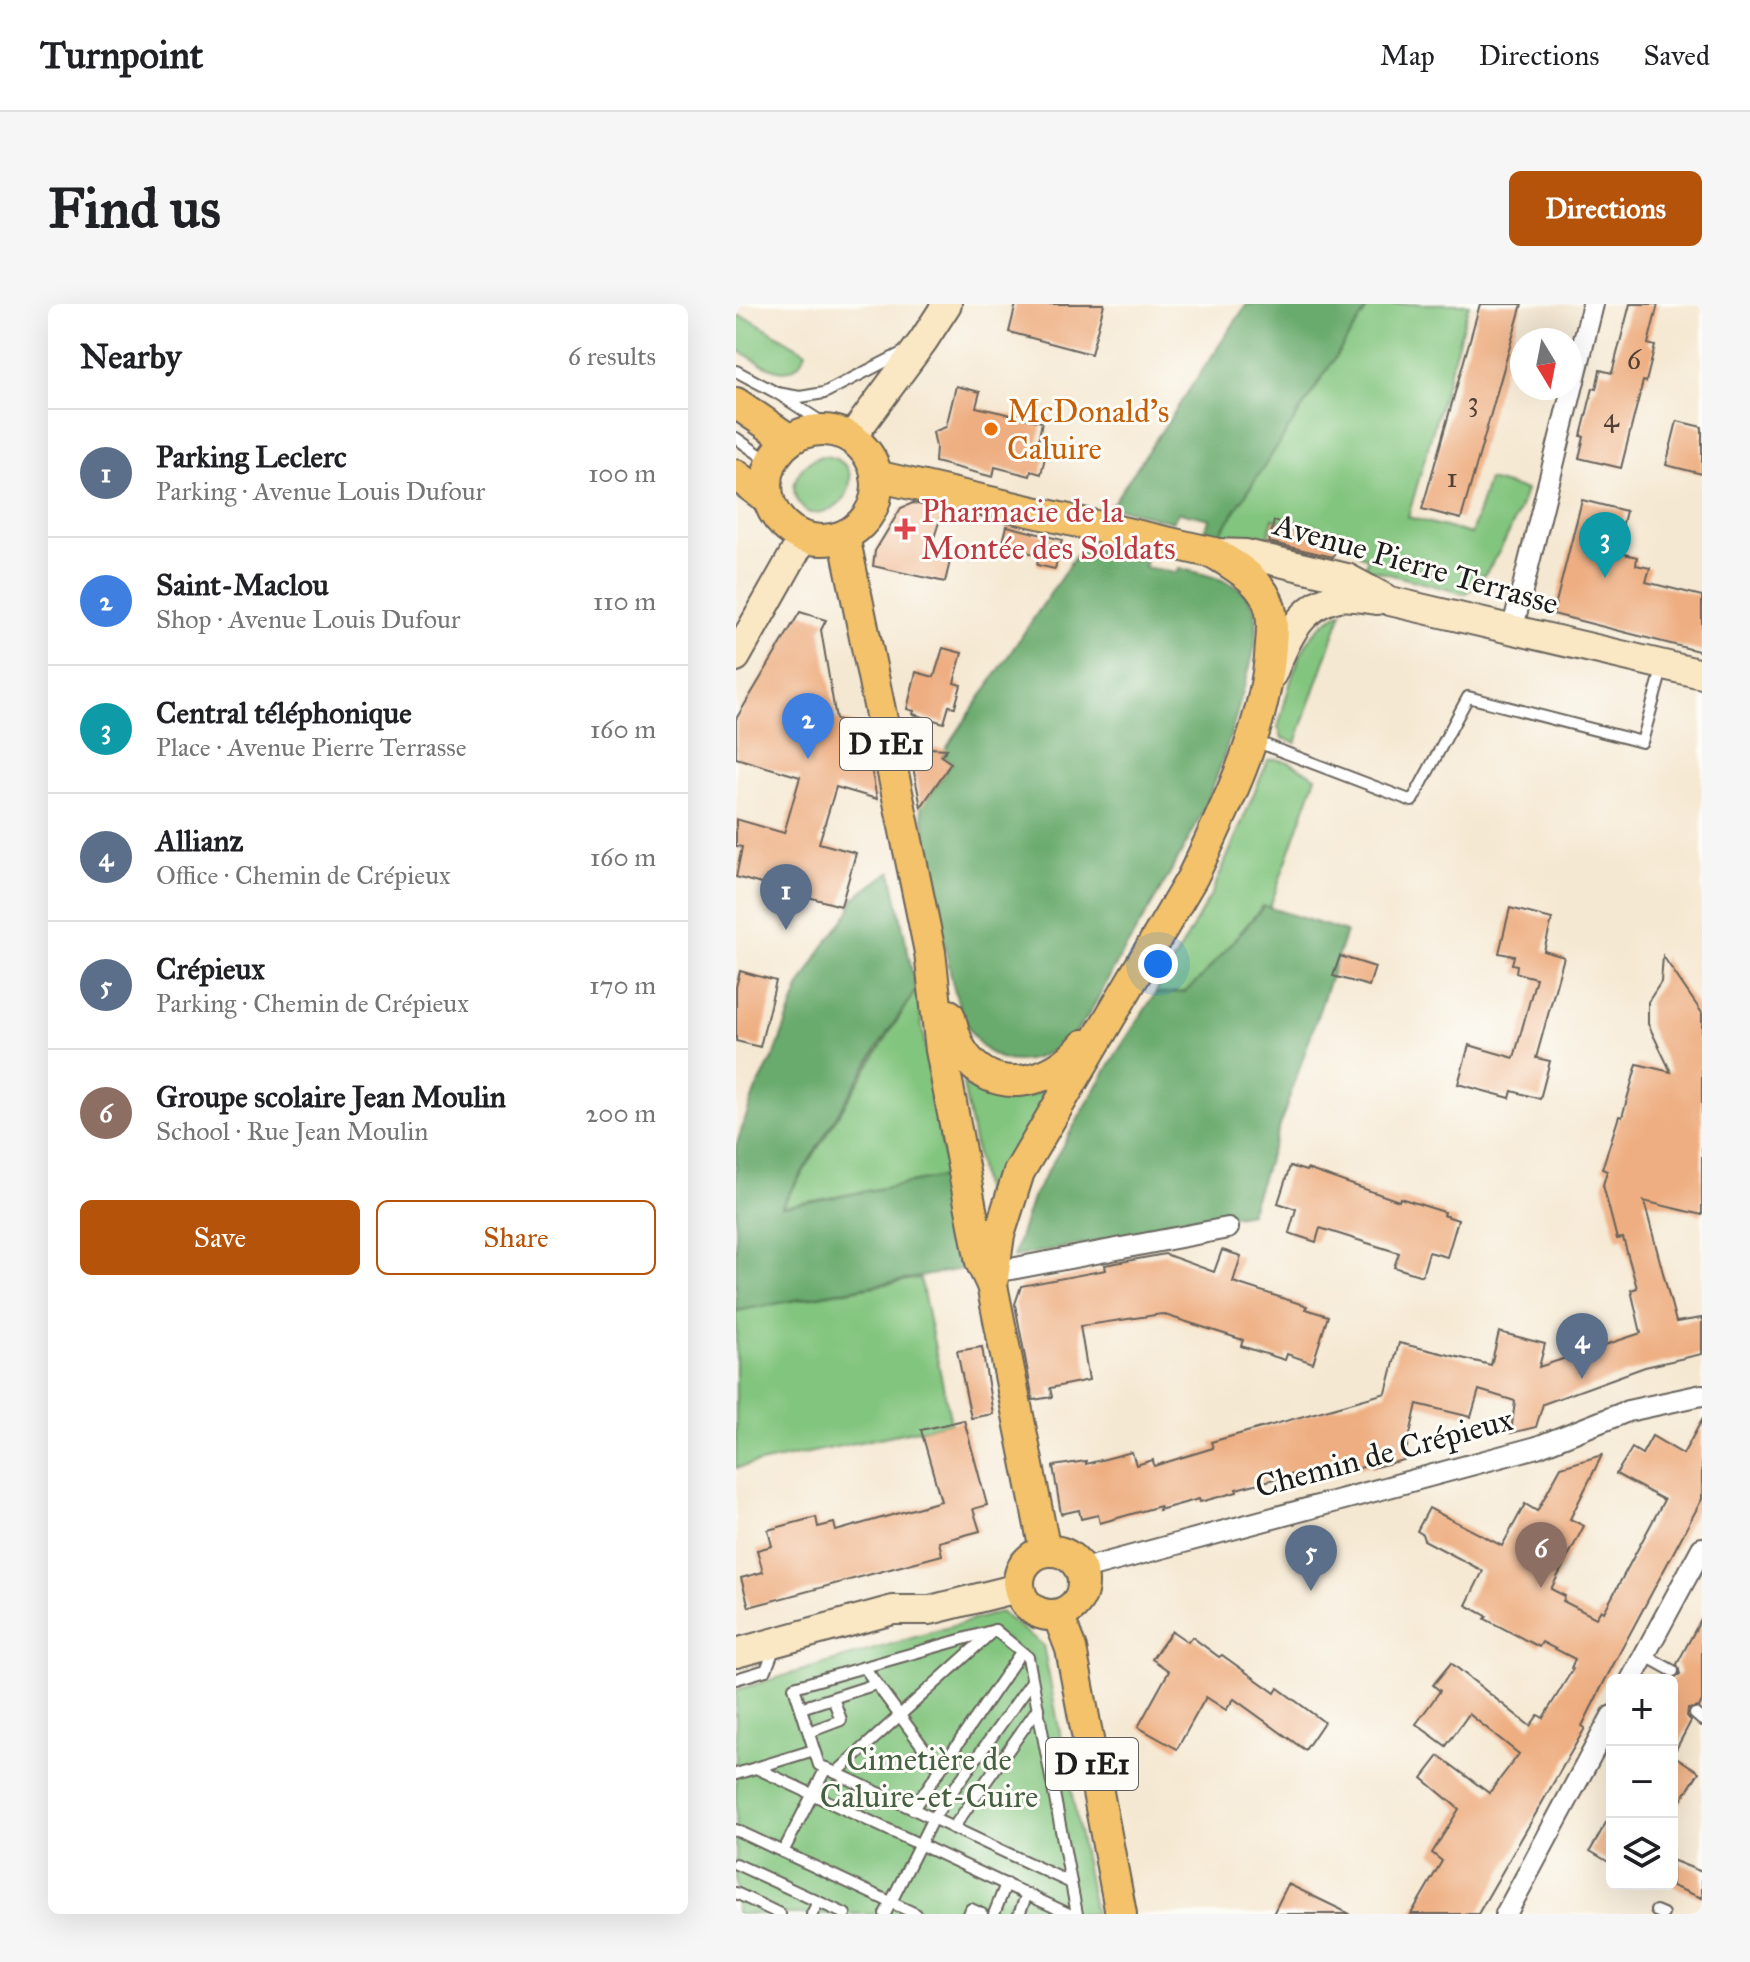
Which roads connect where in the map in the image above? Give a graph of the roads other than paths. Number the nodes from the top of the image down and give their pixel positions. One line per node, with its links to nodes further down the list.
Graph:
1 (947, 304): 3 (main road)
2 (1593, 304): 17 (street)
3 (923, 341): 5 (lane); 7 (main road)
4 (736, 371): 5 (lane)
5 (777, 393): 7 (lane)
6 (736, 403): 9 (main road)
7 (844, 435): 9 (main road); 11 (main road)
8 (736, 438): 9 (lane)
9 (781, 451): 12 (main road)
10 (736, 475): 12 (main road)
11 (876, 476): 13 (main road); 15 (main road, Avenue Pierre Terrasse)
12 (768, 499): 14 (main road)
13 (844, 536): 14 (main road); 23 (main road, D 1E1)
14 (803, 538): 18 (main road)
15 (1214, 553): 16 (main road, Avenue Pierre Terrasse); 21 (main road)
16 (1390, 601): 17 (main road, Avenue Pierre Terrasse); 21 (main road)
17 (1512, 631): 19 (main road, Avenue Pierre Terrasse)
18 (736, 657)
19 (1664, 664): 20 (main road, Avenue Pierre Terrasse); 22 (lane)
20 (1702, 674)
21 (1269, 680): 22 (main road)
22 (1252, 740): 24 (main road)
23 (930, 952): 24 (main road); 26 (main road, D 1E1)
24 (1119, 999): 26 (main road)
25 (1228, 1228): 26 (street)
26 (994, 1279): 29 (main road, D 1E1)
27 (1702, 1395): 30 (street, Chemin de Crépieux)
28 (1702, 1548): 37 (street)
29 (1045, 1551): 30 (main road); 31 (main road)
30 (1080, 1570): 32 (main road)
31 (1018, 1588): 32 (main road); 34 (main road)
32 (1058, 1615): 80 (main road, D 1E1)
33 (995, 1630): 35 (lane); 38 (lane); 47 (lane)
34 (778, 1642): 36 (main road); 41 (lane)
35 (1021, 1652): 42 (lane); 53 (lane)
36 (736, 1653)
37 (1644, 1655): 39 (lane); 40 (street)
38 (864, 1667): 43 (lane); 45 (lane)
39 (1673, 1671)
40 (1634, 1674)
41 (736, 1679)
42 (1032, 1681): 46 (lane); 57 (lane)
43 (876, 1684): 44 (lane); 47 (lane)
44 (833, 1698): 45 (lane); 49 (lane)
45 (801, 1708): 49 (lane)
46 (1038, 1708): 58 (lane); 63 (lane)
47 (900, 1716): 52 (lane); 53 (lane)
48 (1606, 1727): 81 (street)
49 (809, 1732): 50 (lane)
50 (814, 1750): 51 (lane); 52 (lane)
51 (756, 1768): 54 (lane); 55 (lane)
52 (831, 1770): 55 (lane); 56 (lane)
53 (940, 1770): 56 (lane)
54 (736, 1774)
55 (812, 1794): 60 (lane); 61 (lane)
56 (913, 1809): 57 (lane)
57 (933, 1818): 58 (lane); 60 (lane)
58 (953, 1828): 63 (lane)
59 (736, 1830): 61 (lane)
60 (919, 1843): 64 (lane); 68 (lane)
61 (783, 1852): 68 (lane)
62 (736, 1864): 67 (lane)
63 (1071, 1883): 79 (lane)
64 (1006, 1884): 66 (lane); 76 (lane)
65 (736, 1893): 69 (lane)
66 (1027, 1894): 77 (lane); 78 (lane)
67 (818, 1902): 70 (lane); 71 (lane)
68 (891, 1902): 72 (lane); 73 (lane)
69 (781, 1911)
70 (838, 1913)
71 (812, 1914)
72 (885, 1914)
73 (916, 1914)
74 (969, 1914): 75 (lane)
75 (982, 1914)
76 (994, 1914)
77 (1019, 1914)
78 (1069, 1914)
79 (1077, 1914)
80 (1121, 1914)
81 (1506, 1914)

